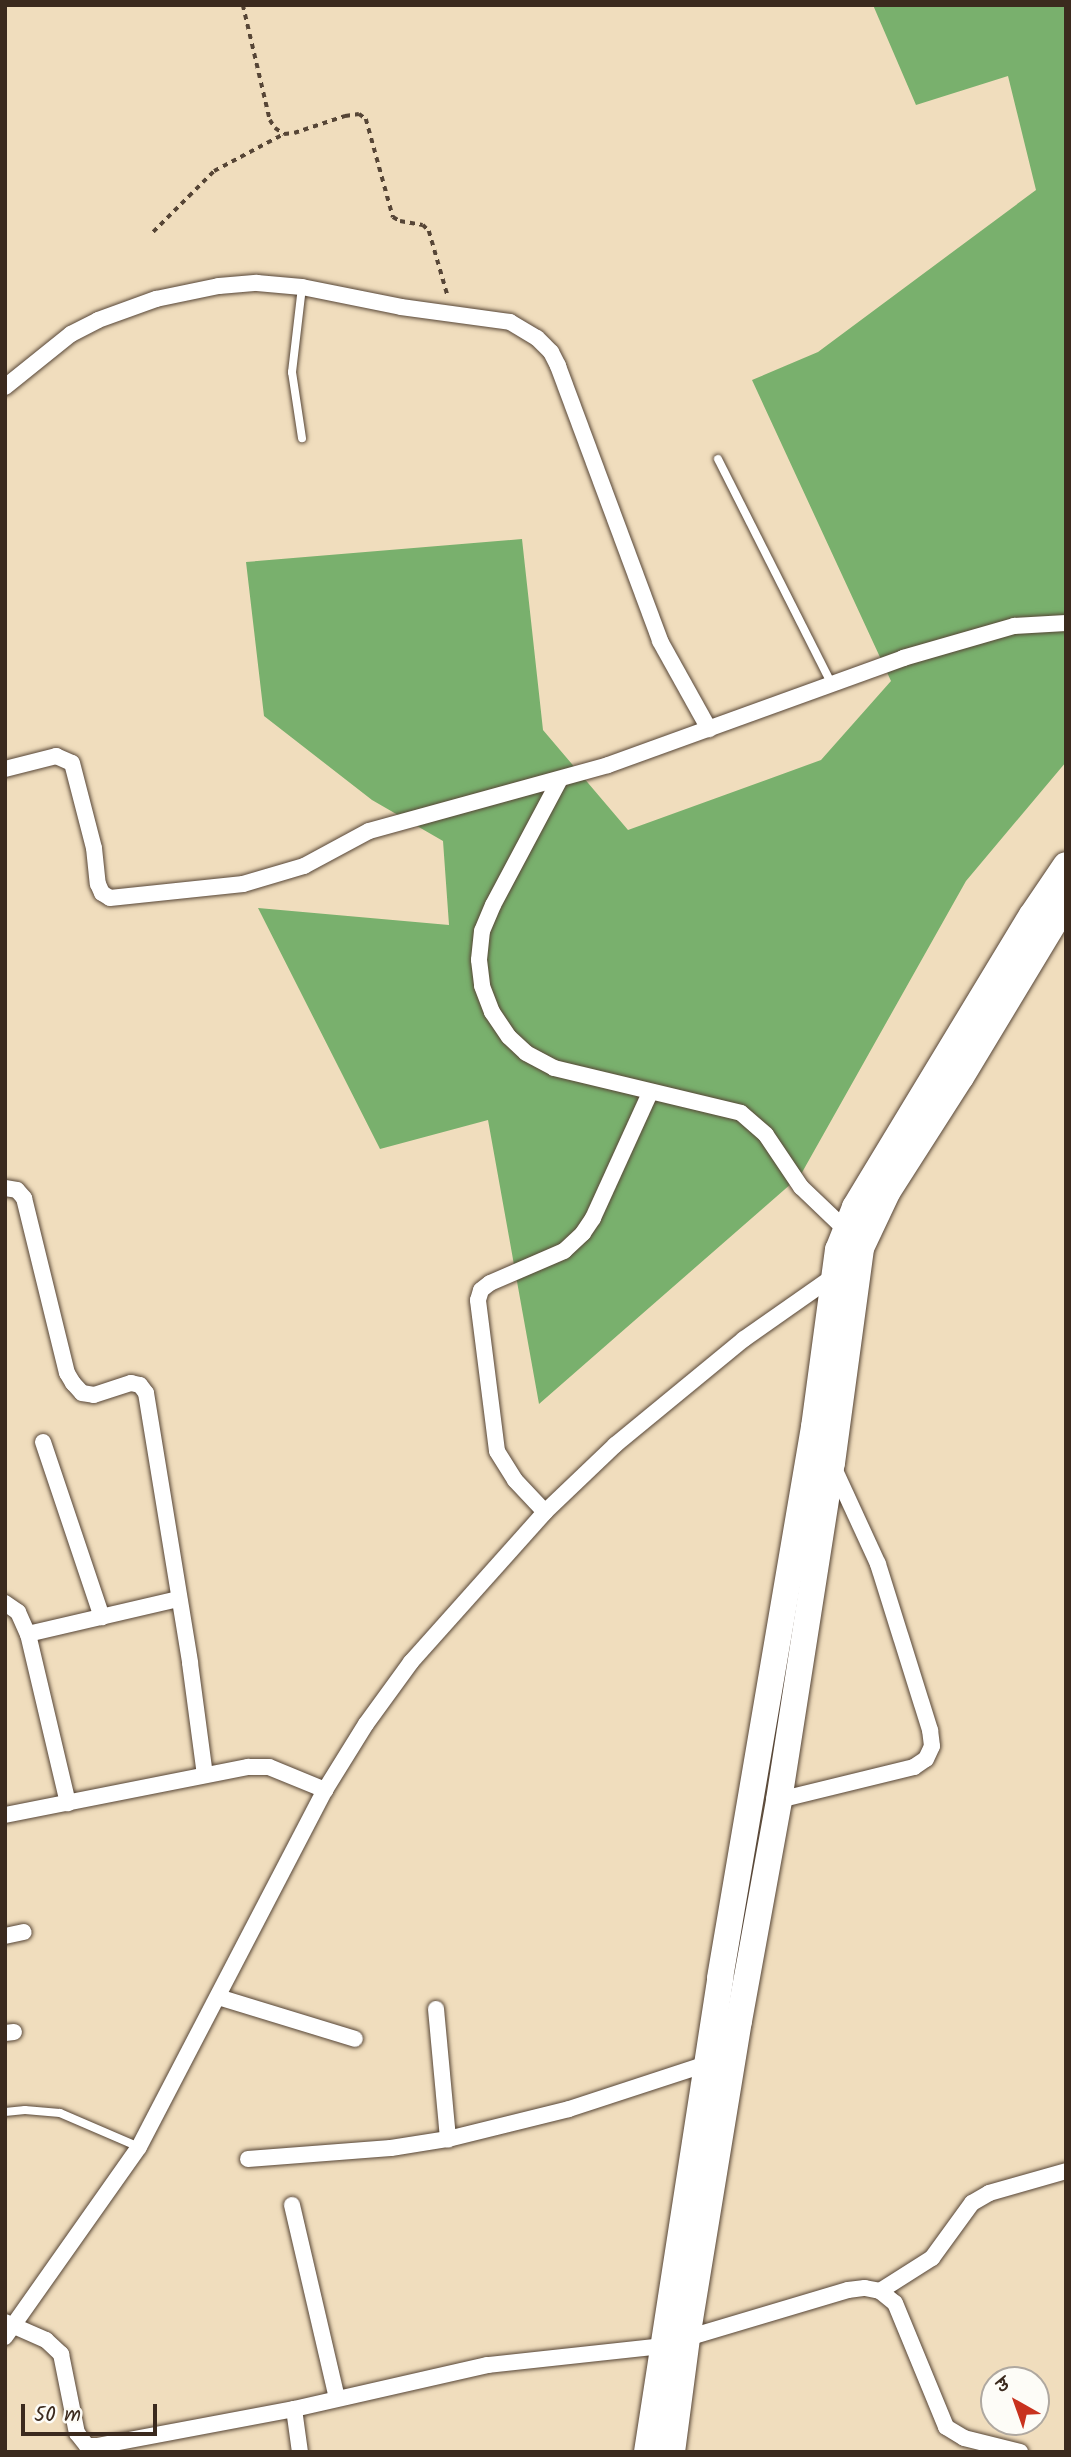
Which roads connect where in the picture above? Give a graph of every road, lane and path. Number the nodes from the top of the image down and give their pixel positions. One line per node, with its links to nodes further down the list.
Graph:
1 (243, 5): 2 (path)
2 (284, 134): 3 (path); 5 (path)
3 (153, 232)
4 (302, 286): 5 (street); 6 (street); 7 (lane)
5 (452, 314): 11 (street)
6 (5, 387)
7 (302, 438)
8 (718, 459): 10 (lane)
9 (1066, 623): 10 (street)
10 (832, 685): 11 (street)
11 (709, 729): 13 (street)
12 (6, 766): 13 (street)
13 (559, 781): 16 (street)
14 (1066, 865): 18 (highway)
15 (1066, 902): 21 (highway)
16 (650, 1093): 18 (street); 22 (street)
17 (5, 1188): 23 (street)
18 (845, 1229): 19 (highway)
19 (834, 1276): 22 (street); 37 (highway)
20 (43, 1442): 25 (street)
21 (832, 1463): 29 (highway); 29 (street)
22 (545, 1512): 28 (street)
23 (180, 1599): 25 (street); 27 (street)
24 (5, 1603): 26 (street)
25 (102, 1617): 26 (street)
26 (28, 1634): 30 (street)
27 (205, 1774): 28 (street); 30 (street)
28 (325, 1790): 34 (street)
29 (779, 1800): 46 (highway)
30 (68, 1802): 31 (street)
31 (5, 1815)
32 (24, 1932): 33 (street)
33 (5, 1936)
34 (218, 1997): 36 (street); 40 (street)
35 (436, 2009): 39 (street)
36 (355, 2039)
37 (707, 2064): 39 (street); 46 (highway)
38 (5, 2112): 40 (lane)
39 (449, 2140): 41 (street)
40 (139, 2147): 45 (street)
41 (248, 2159)
42 (1066, 2171): 44 (street)
43 (292, 2205): 47 (street)
44 (880, 2291): 46 (street); 52 (street)
45 (8, 2328): 48 (street)
46 (675, 2342): 47 (street); 50 (highway); 51 (highway)
47 (337, 2398): 48 (street)
48 (294, 2409): 49 (street)
49 (300, 2452)
50 (647, 2452)
51 (672, 2452)
52 (1020, 2452)

